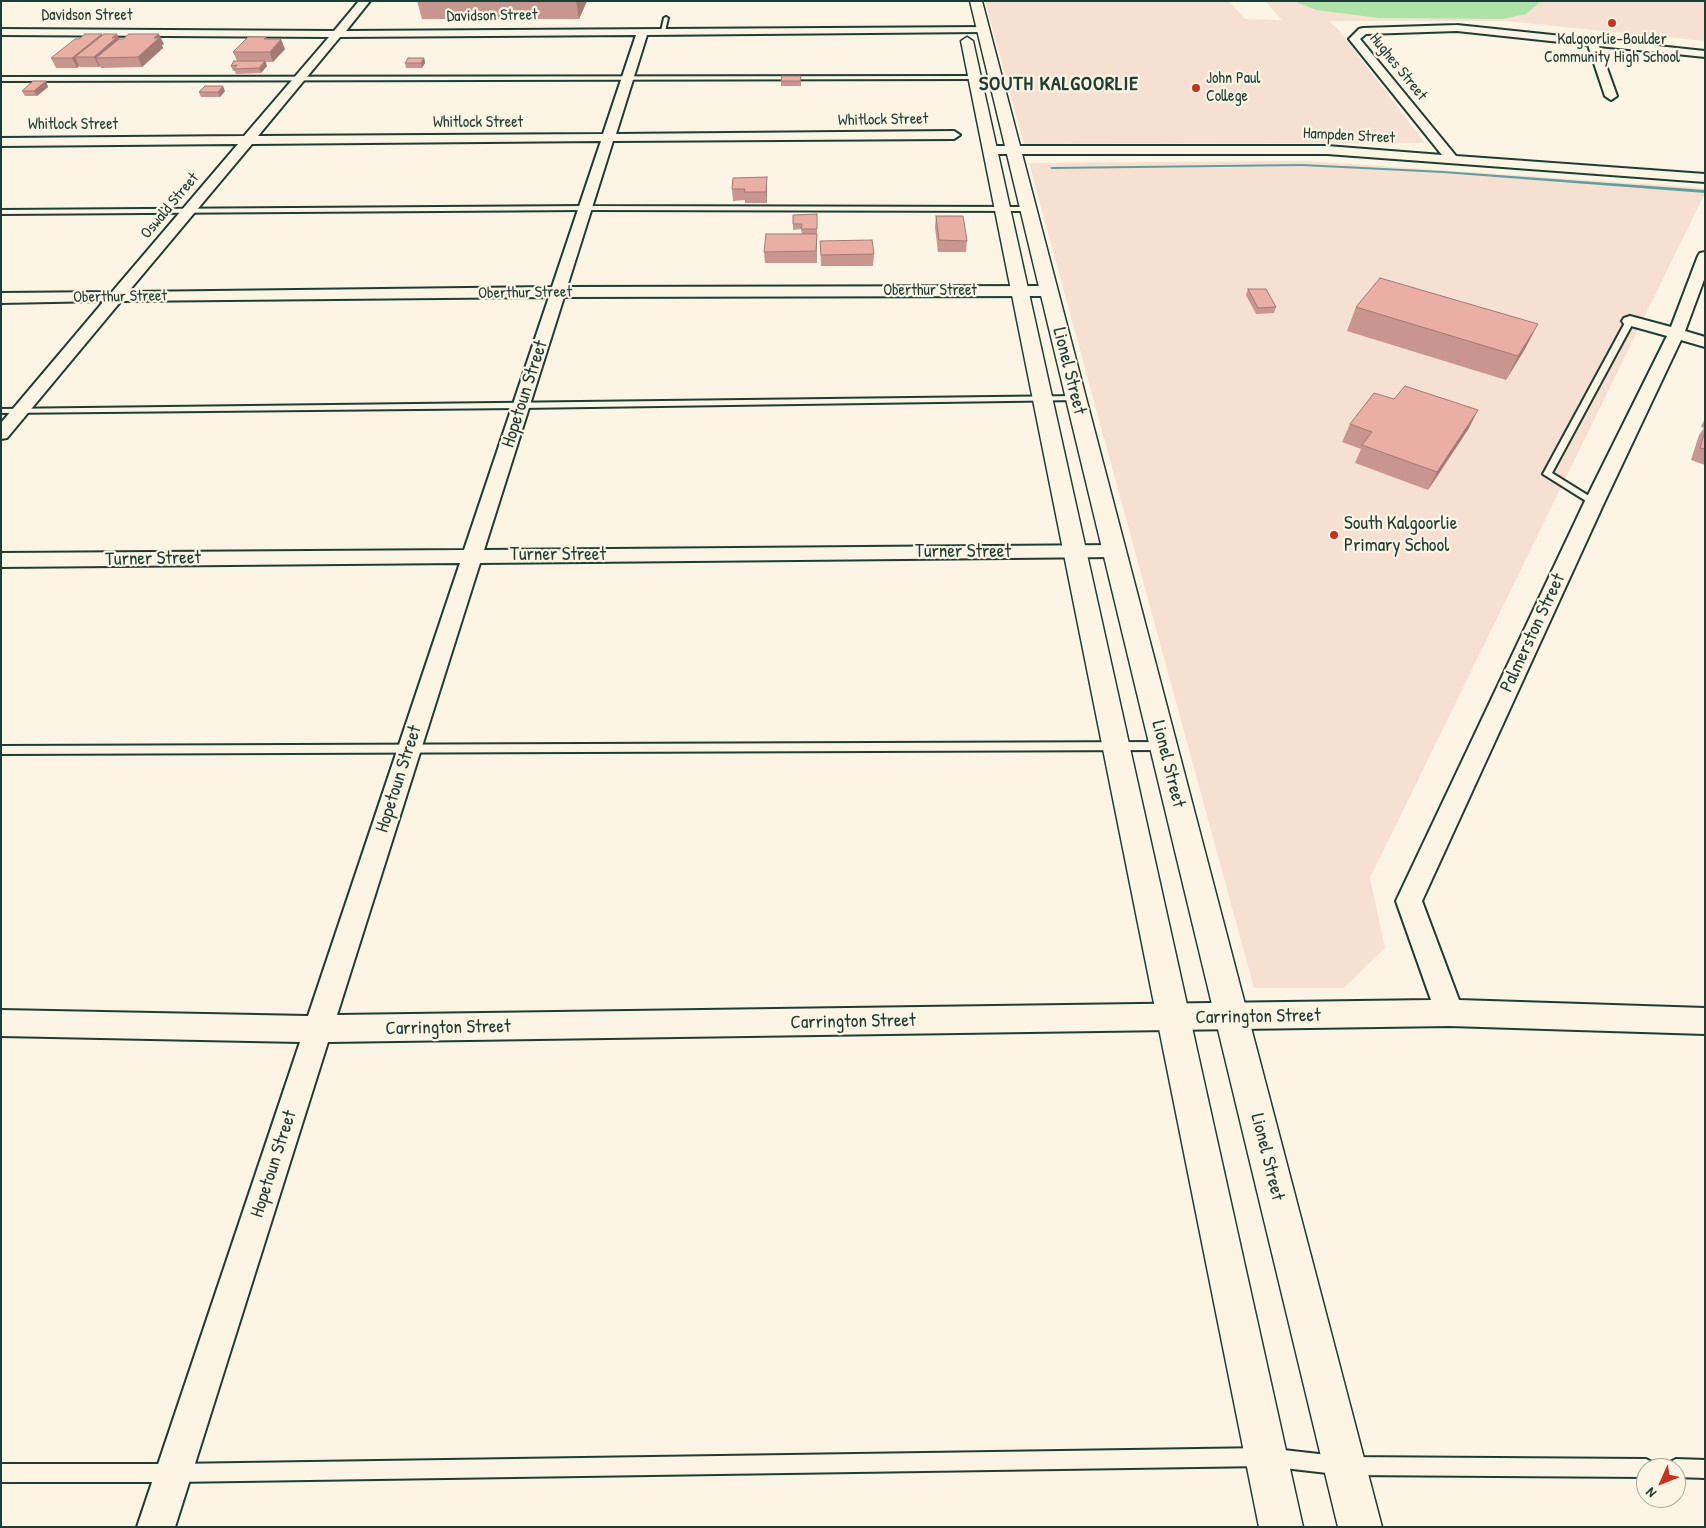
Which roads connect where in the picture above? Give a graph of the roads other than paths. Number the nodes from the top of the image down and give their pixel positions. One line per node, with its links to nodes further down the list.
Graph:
1 (365, 1): 8 (street, Oswald Street)
2 (976, 1): 5 (street, Lionel Street)
3 (666, 18): 6 (lane)
4 (964, 24): 5 (street, Davidson Street); 6 (street, Davidson Street); 12 (street, Lionel Street)
5 (983, 29): 21 (street, Lionel Street)
6 (653, 31): 8 (street, Davidson Street); 11 (street, Hopetoun Street)
7 (1, 32): 8 (street, Davidson Street)
8 (338, 34): 13 (street, Oswald Street)
9 (1592, 42): 10 (street, Hughes Street); 15 (street); 22 (street, Hughes Street)
10 (1705, 54)
11 (628, 77): 12 (lane); 13 (lane); 17 (street, Hopetoun Street)
12 (975, 77): 20 (street, Lionel Street)
13 (300, 78): 14 (lane); 18 (street, Oswald Street)
14 (1, 79)
15 (1611, 96)
16 (954, 135): 17 (street, Whitlock Street)
17 (608, 139): 18 (street, Whitlock Street); 24 (street, Hopetoun Street)
18 (247, 141): 19 (street, Whitlock Street); 28 (street, Oswald Street)
19 (1, 142)
20 (991, 150): 21 (street, Hampden Street); 25 (street, Lionel Street)
21 (1014, 150): 22 (street, Hampden Street); 26 (street, Lionel Street)
22 (1452, 159): 23 (street, Hampden Street)
23 (1705, 178)
24 (585, 208): 25 (lane); 28 (lane); 32 (street, Hopetoun Street)
25 (1004, 209): 26 (lane); 30 (street, Lionel Street)
26 (1028, 209): 31 (street, Lionel Street)
27 (1, 212): 28 (lane)
28 (188, 212): 33 (street, Oswald Street)
29 (1705, 256): 36 (street, Palmerston Street)
30 (1021, 291): 31 (street, Oberthur Street); 32 (street, Oberthur Street); 39 (street, Lionel Street)
31 (1049, 291): 38 (street, Lionel Street)
32 (558, 292): 33 (street, Oberthur Street); 40 (street, Hopetoun Street)
33 (116, 297): 34 (street, Oberthur Street); 42 (street, Oswald Street)
34 (1, 298)
35 (1630, 321): 36 (street); 44 (lane)
36 (1676, 334): 37 (street); 44 (street, Palmerston Street)
37 (1705, 342)
38 (1076, 398): 39 (lane); 45 (street, Lionel Street)
39 (1044, 399): 40 (lane); 46 (street, Lionel Street)
40 (521, 406): 42 (lane); 47 (street, Hopetoun Street)
41 (1, 411): 42 (lane)
42 (21, 411): 43 (street, Oswald Street)
43 (1, 434)
44 (1594, 503): 53 (street, Palmerston Street)
45 (1115, 551): 46 (street, Turner Street); 50 (street, Lionel Street)
46 (1076, 552): 47 (street, Turner Street); 49 (street, Lionel Street)
47 (472, 555): 48 (street, Turner Street); 51 (street, Hopetoun Street)
48 (1, 560)
49 (1117, 746): 50 (lane); 51 (lane); 55 (street, Lionel Street)
50 (1164, 746): 54 (street, Lionel Street)
51 (409, 749): 52 (lane); 58 (street, Hopetoun Street)
52 (1, 750)
53 (1450, 1013): 54 (street, Carrington Street); 56 (street, Carrington Street)
54 (1232, 1017): 55 (street, Carrington Street); 60 (street, Lionel Street)
55 (1174, 1018): 58 (street, Carrington Street); 59 (street, Lionel Street)
56 (1705, 1021)
57 (1, 1023): 58 (street, Carrington Street)
58 (318, 1029): 65 (street, Hopetoun Street)
59 (1266, 1457): 60 (lane); 65 (lane); 67 (street, Lionel Street)
60 (1345, 1466): 61 (lane); 68 (street, Lionel Street)
61 (1636, 1468)
62 (1686, 1468): 63 (lane)
63 (1705, 1469)
64 (1, 1473): 65 (lane)
65 (173, 1473): 66 (street, Hopetoun Street)
66 (156, 1527)
67 (1281, 1527)
68 (1360, 1527)

